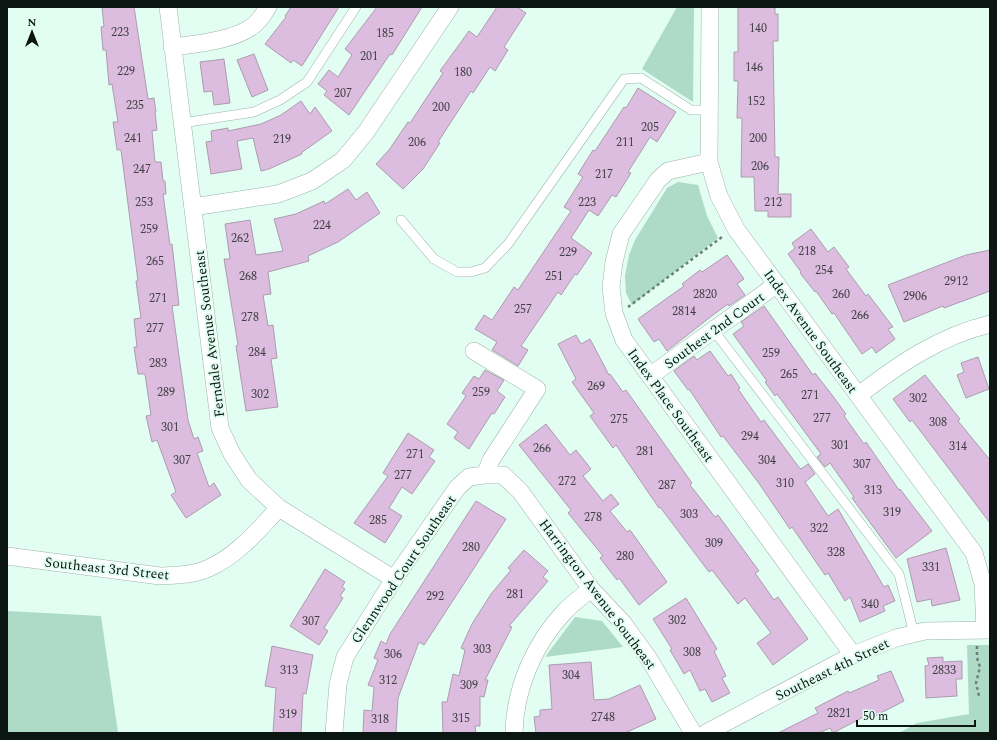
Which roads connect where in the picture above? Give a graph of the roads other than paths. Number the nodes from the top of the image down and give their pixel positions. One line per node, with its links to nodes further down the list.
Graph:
1 (168, 7): 6 (street, Ferndale Avenue Southeast)
2 (268, 7): 6 (street)
3 (356, 7): 8 (lane)
4 (450, 7): 10 (street)
5 (710, 7): 7 (street, Index Avenue Southeast)
6 (172, 48): 8 (street, Ferndale Avenue Southeast)
7 (709, 110): 9 (street, Index Avenue Southeast); 11 (lane)
8 (182, 124): 10 (street, Ferndale Avenue Southeast)
9 (709, 162): 12 (street, Index Avenue Southeast); 16 (street, Index Place Southeast)
10 (193, 207): 19 (street, Ferndale Avenue Southeast)
11 (401, 220)
12 (777, 284): 14 (street, Southest 2nd Court); 17 (street, Index Avenue Southeast)
13 (990, 324): 17 (street)
14 (714, 331): 16 (street, Southest 2nd Court); 24 (lane)
15 (474, 351): 18 (street)
16 (650, 376): 25 (street, Index Place Southeast)
17 (859, 395): 23 (street, Index Avenue Southeast)
18 (485, 475): 21 (street, Glennwood Court Southeast); 22 (street, Harrington Avenue Southeast)
19 (279, 508): 20 (street, Southeast 3rd Street); 21 (street, Ferndale Avenue Southeast)
20 (7, 556)
21 (394, 579): 26 (street, Glennwood Court Southeast)
22 (590, 588): 27 (street); 28 (street, Harrington Avenue Southeast)
23 (984, 630): 24 (street, Southeast 4th Street)
24 (914, 634): 25 (street, Southeast 4th Street)
25 (853, 655): 29 (street, Southeast 4th Street)
26 (334, 733)
27 (514, 733)
28 (693, 733)
29 (706, 733)

